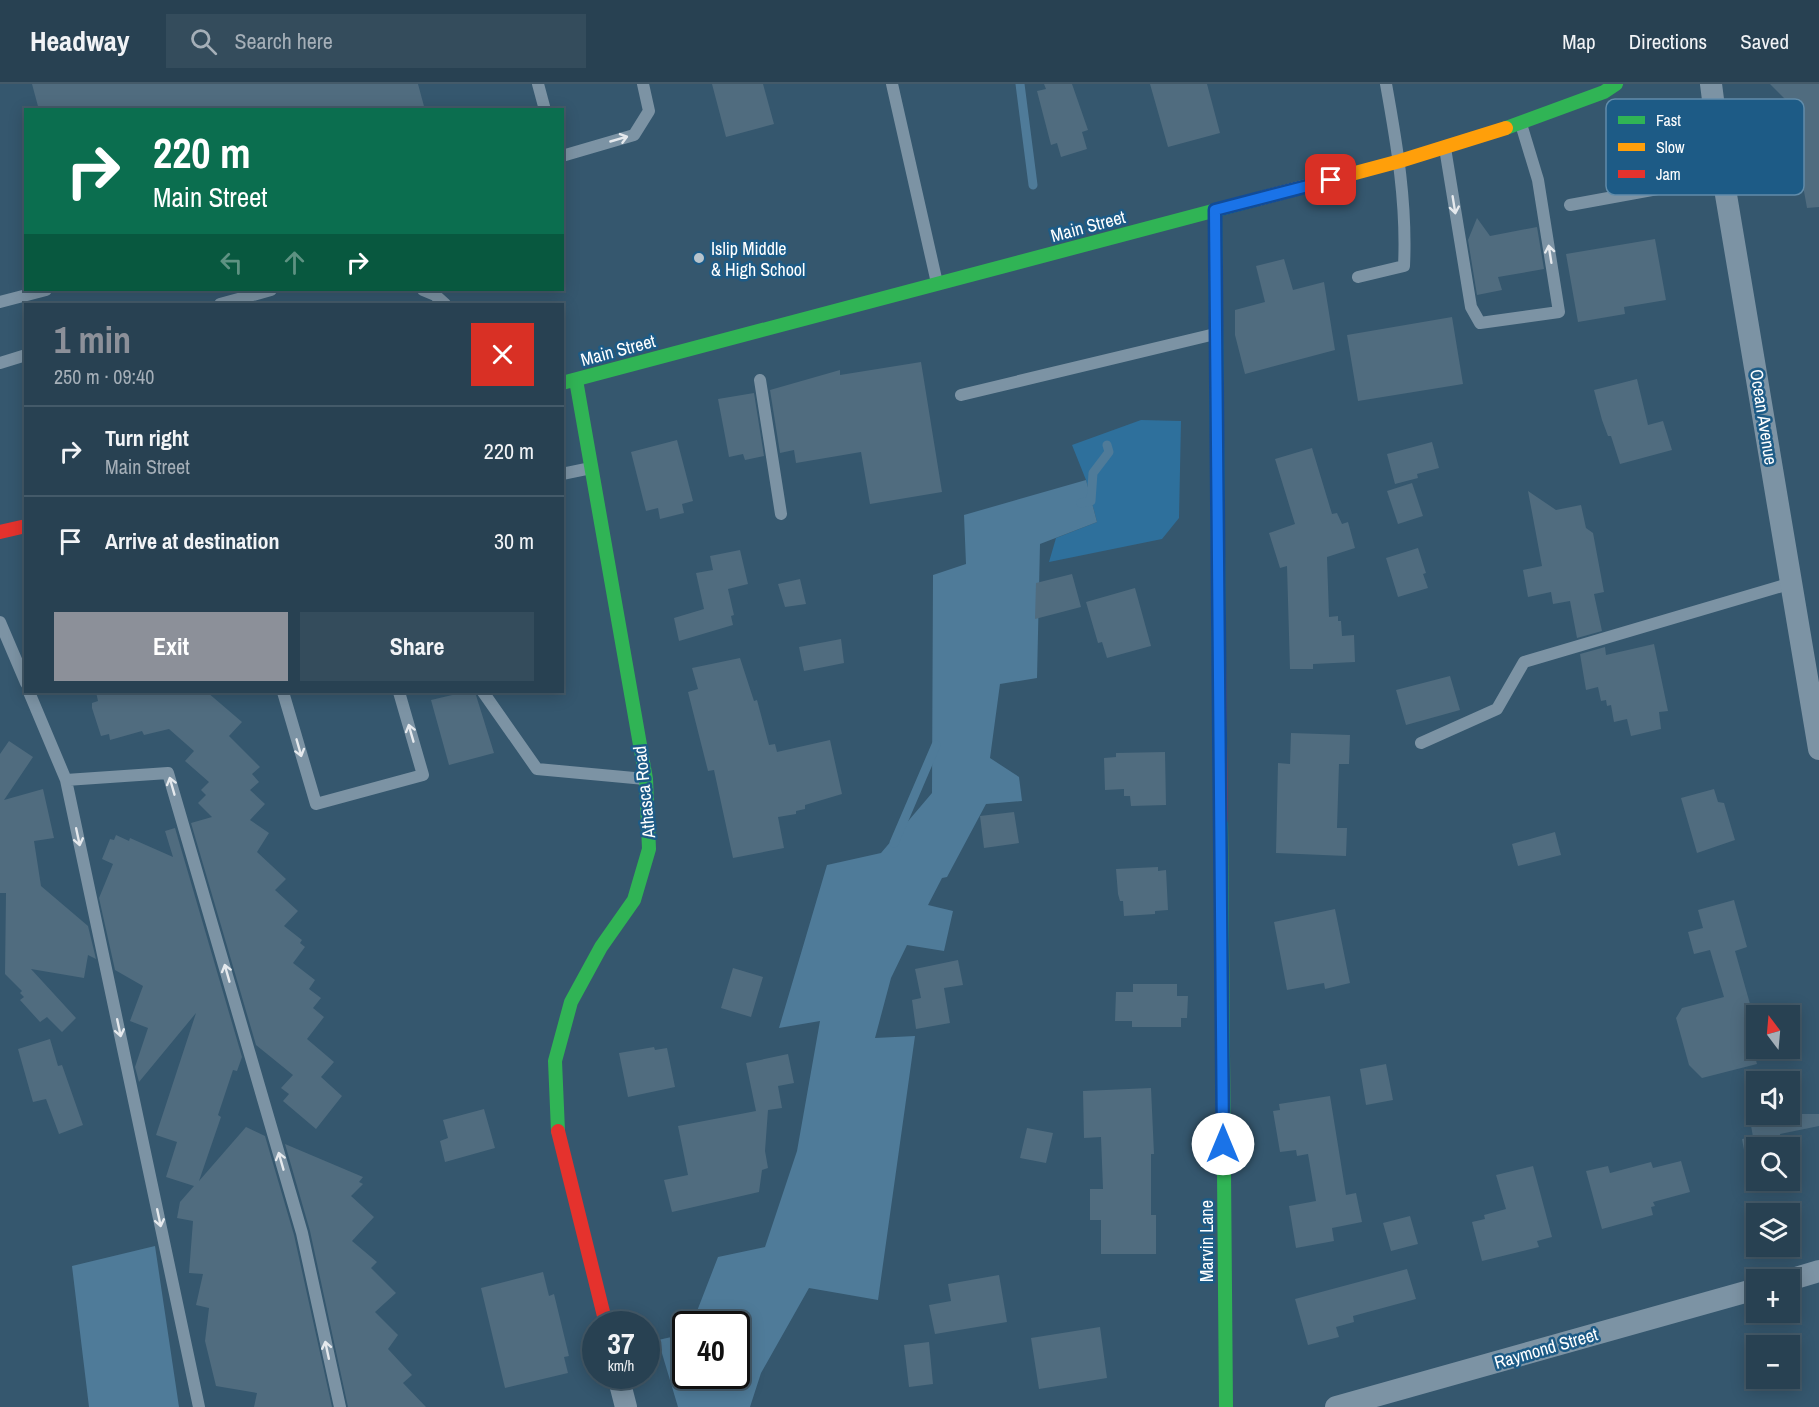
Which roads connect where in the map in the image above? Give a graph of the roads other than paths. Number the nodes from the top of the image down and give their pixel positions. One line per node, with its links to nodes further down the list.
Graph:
1 (538, 84): 10 (lane)
2 (643, 84): 13 (lane, one-way to 2)
3 (892, 84): 20 (lane)
4 (1386, 84): 14 (lane)
5 (1575, 84): 8 (lane)
6 (1616, 84): 8 (street, Main Street)
7 (1711, 84): 9 (street, Ocean Avenue)
8 (1585, 99): 11 (street, Main Street)
9 (1713, 99)
10 (544, 108)
11 (1520, 123): 12 (street, Main Street); 12 (lane, one-way to 11)
12 (1445, 147): 14 (street, Main Street)
13 (564, 155)
14 (1400, 161): 18 (street, Main Street); 19 (lane)
15 (1625, 195): 17 (lane)
16 (1726, 195): 38 (street, Ocean Avenue)
17 (1570, 205)
18 (1215, 210): 20 (street, Main Street); 27 (street, Marvin Lane)
19 (1358, 277)
20 (937, 284): 31 (street, Main Street)
21 (42, 291): 24 (lane)
22 (267, 291): 25 (lane)
23 (425, 291): 26 (lane)
24 (0, 302)
25 (224, 303)
26 (444, 303)
27 (1216, 334): 32 (lane); 57 (street, Marvin Lane)
28 (24, 357): 29 (lane)
29 (0, 363)
30 (760, 380): 35 (lane)
31 (569, 382): 33 (street, Athasca Road)
32 (960, 396)
33 (592, 468): 34 (lane); 47 (street, Athasca Road)
34 (564, 474)
35 (781, 514)
36 (24, 526): 37 (street)
37 (0, 532)
38 (1792, 583): 45 (lane); 46 (street, Ocean Avenue)
39 (0, 622): 40 (lane)
40 (24, 678)
41 (29, 693): 48 (lane)
42 (283, 693): 43 (lane, one-way to 43)
43 (399, 693)
44 (484, 693): 47 (lane)
45 (1421, 742)
46 (1819, 749)
47 (646, 779): 52 (street, Athasca Road)
48 (66, 780): 54 (lane, one-way to 54); 55 (lane, one-way to 48)
49 (1819, 1271): 50 (street)
50 (1800, 1277)
51 (1746, 1291): 58 (street, Raymond Street)
52 (603, 1311)
53 (621, 1389): 56 (street)
54 (199, 1407)
55 (340, 1407)
56 (626, 1407)
57 (1226, 1407)
58 (1336, 1407)

